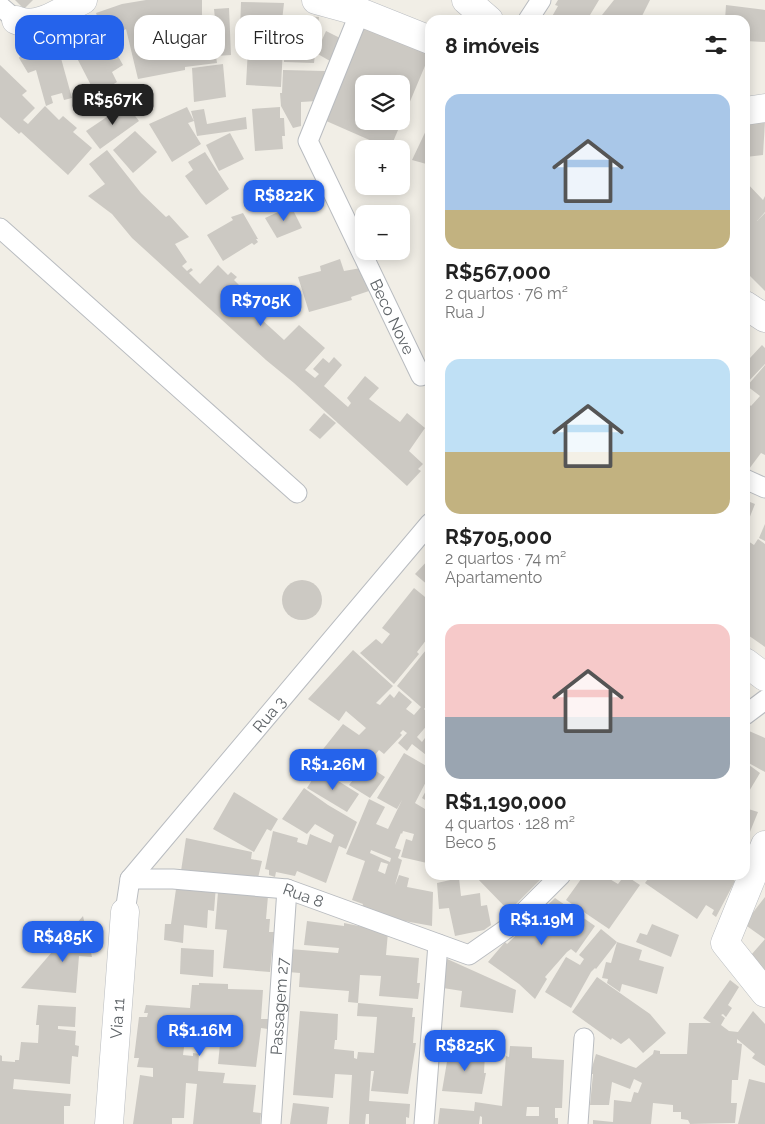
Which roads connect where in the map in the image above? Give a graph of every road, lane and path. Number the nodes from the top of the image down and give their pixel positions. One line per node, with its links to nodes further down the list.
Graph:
1 (83, 0): 6 (street)
2 (316, 0): 5 (street)
3 (466, 0): 7 (street)
4 (541, 0): 8 (lane)
5 (360, 12): 9 (street); 15 (lane, Beco Nove)
6 (8, 13)
7 (483, 15)
8 (531, 15)
9 (425, 38)
10 (765, 108): 11 (street)
11 (750, 110)
12 (0, 228): 18 (lane)
13 (750, 308): 14 (street)
14 (765, 318)
15 (420, 376)
16 (750, 481): 17 (lane)
17 (765, 488)
18 (297, 493)
19 (425, 529): 25 (lane, Rua 3)
20 (750, 666): 21 (street)
21 (765, 677)
22 (765, 700): 23 (lane)
23 (750, 711)
24 (765, 845): 30 (street)
25 (130, 879): 27 (lane, Rua 8); 28 (lane)
26 (556, 880): 29 (lane, Rua 8)
27 (287, 889): 29 (lane, Rua 8); 33 (lane, Passagem 27)
28 (125, 912): 32 (street, Via 11)
29 (438, 944): 34 (lane)
30 (765, 993)
31 (584, 1038): 35 (lane)
32 (109, 1124)
33 (270, 1124)
34 (424, 1124)
35 (578, 1124)

